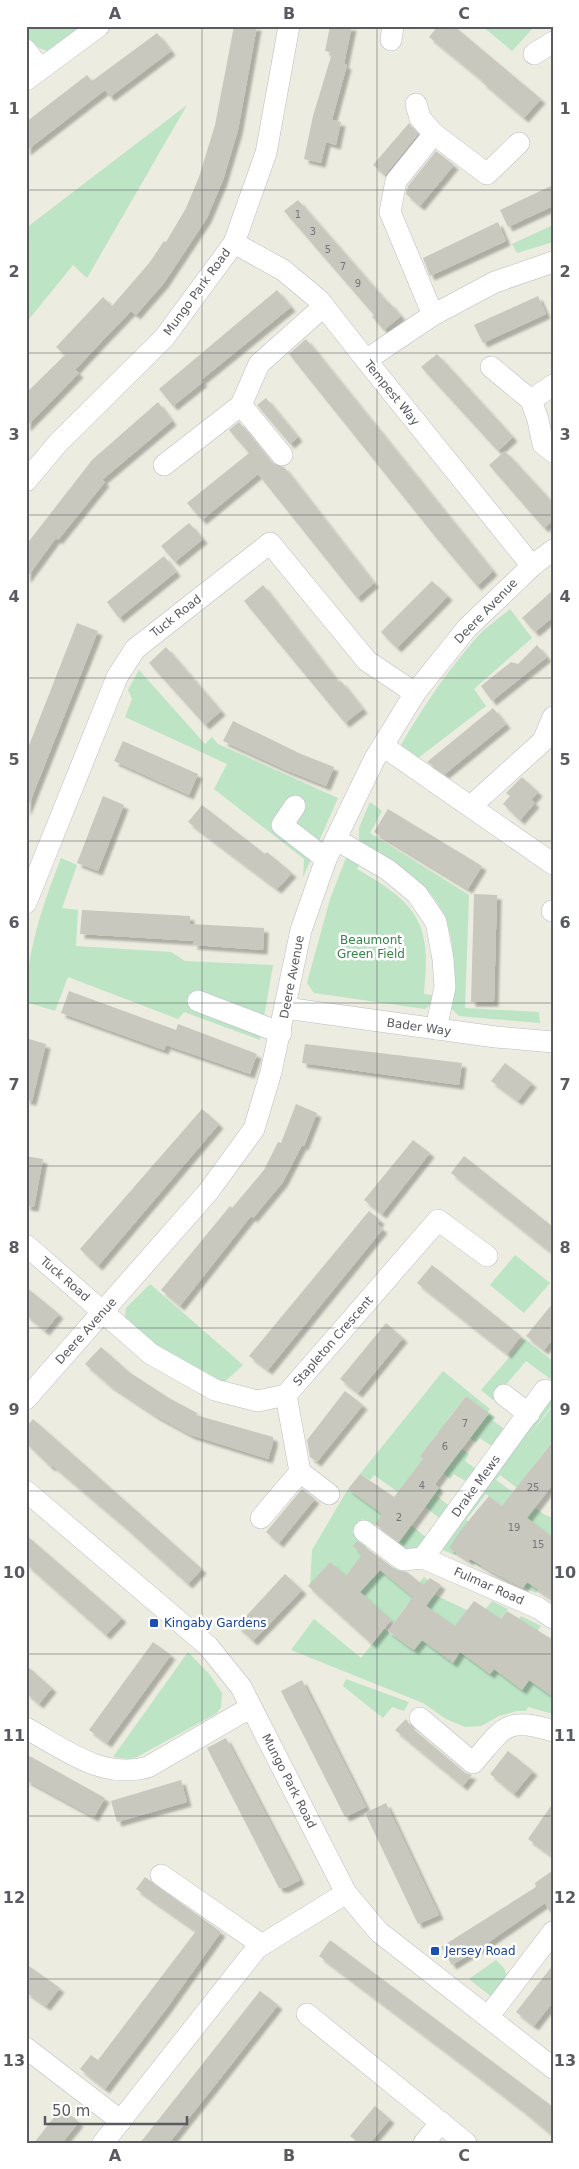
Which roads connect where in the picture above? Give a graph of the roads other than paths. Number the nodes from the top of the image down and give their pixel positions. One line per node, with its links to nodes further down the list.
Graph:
1 (99, 26): 6 (street)
2 (289, 26): 10 (street, Mungo Park Road)
3 (553, 42): 5 (street)
4 (26, 50): 6 (street)
5 (534, 54)
6 (33, 75)
7 (416, 104): 8 (street)
8 (434, 134): 9 (street); 13 (street)
9 (519, 143)
10 (234, 243): 12 (street, Tempest Way); 22 (street, Mungo Park Road)
11 (553, 262): 13 (street)
12 (324, 306): 14 (street, Tempest Way); 18 (street)
13 (434, 315): 14 (street)
14 (366, 360): 24 (street, Tempest Way)
15 (491, 367): 17 (street)
16 (553, 385): 17 (street)
17 (531, 400): 19 (street)
18 (241, 405): 20 (street); 21 (street)
19 (553, 452)
20 (282, 455)
21 (164, 465)
22 (26, 481)
23 (553, 550): 24 (street, Deere Avenue)
24 (532, 566): 25 (street, Deere Avenue)
25 (414, 693): 27 (street, Deere Avenue); 33 (street, Tuck Road)
26 (553, 717): 29 (street)
27 (383, 746): 29 (street); 30 (street, Deere Avenue)
28 (295, 806): 31 (street)
29 (471, 806): 32 (street)
30 (337, 840): 31 (street, Deere Avenue); 36 (street)
31 (326, 859): 35 (street, Deere Avenue)
32 (553, 864)
33 (26, 903)
34 (198, 1001): 37 (street)
35 (285, 1008): 36 (street, Bader Way); 37 (street, Deere Avenue)
36 (436, 1029): 38 (street, Bader Way)
37 (281, 1033): 41 (street, Deere Avenue)
38 (553, 1042)
39 (26, 1245): 41 (street, Tuck Road)
40 (486, 1256): 43 (street, Stapleton Crescent)
41 (104, 1312): 43 (street, Stapleton Crescent); 45 (street, Deere Avenue)
42 (546, 1390): 46 (street, Drake Mews)
43 (286, 1395): 47 (street)
44 (504, 1395): 46 (street)
45 (26, 1399)
46 (529, 1414): 52 (street, Drake Mews)
47 (300, 1472): 49 (street); 50 (street)
48 (26, 1490): 54 (street, Mungo Park Road)
49 (329, 1494)
50 (261, 1518)
51 (364, 1531): 52 (street)
52 (423, 1558): 53 (street, Fulmar Road)
53 (553, 1618)
54 (251, 1707): 56 (street); 59 (street, Mungo Park Road)
55 (420, 1718): 57 (street)
56 (26, 1728)
57 (553, 1730)
58 (161, 1875): 61 (street)
59 (346, 1893): 61 (street); 63 (street, Mungo Park Road)
60 (553, 1932): 63 (street)
61 (262, 1945): 66 (street)
62 (307, 2014): 67 (street)
63 (488, 2017): 65 (street, Mungo Park Road)
64 (26, 2048): 66 (street)
65 (553, 2068)
66 (121, 2120): 68 (street)
67 (441, 2122): 69 (street); 70 (street)
68 (103, 2143)
69 (424, 2143)
70 (466, 2143)

